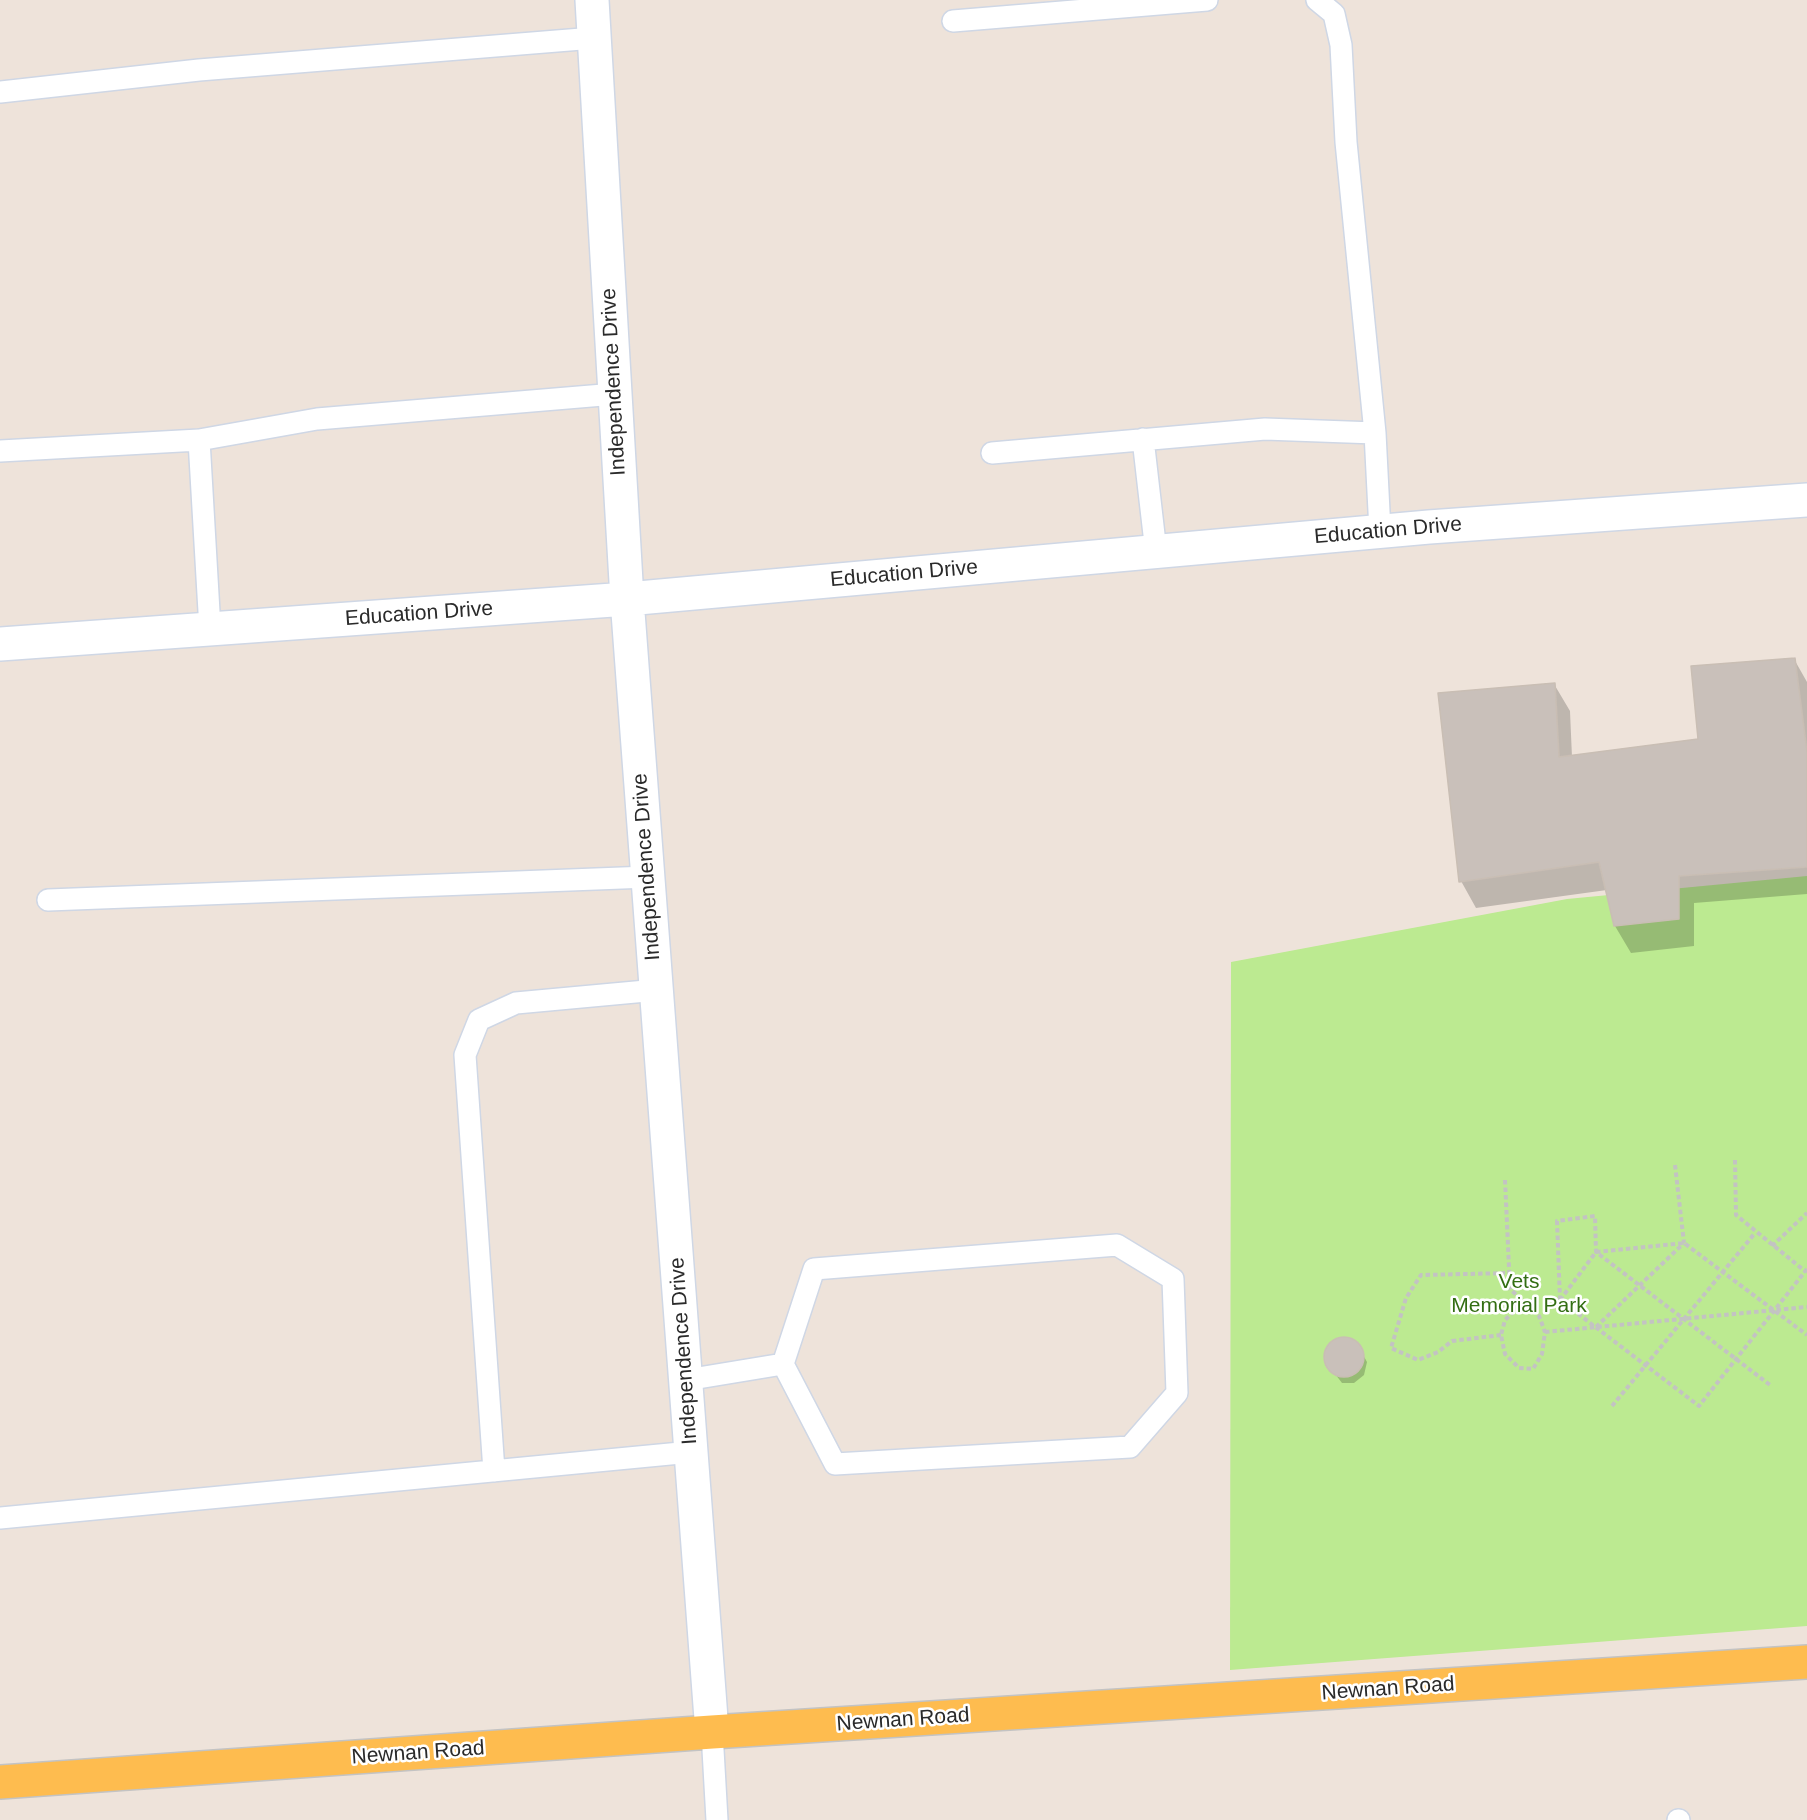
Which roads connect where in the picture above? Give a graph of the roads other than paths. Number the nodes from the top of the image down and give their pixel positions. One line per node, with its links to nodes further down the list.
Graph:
1 (592, 0): 5 (street, Independence Drive)
2 (1207, 0): 4 (lane)
3 (1317, 0): 8 (lane)
4 (953, 21)
5 (594, 39): 6 (lane); 7 (street, Independence Drive)
6 (0, 92)
7 (615, 394): 10 (lane); 16 (street, Independence Drive)
8 (1375, 433): 9 (lane); 14 (lane)
9 (1143, 439): 12 (lane); 15 (lane)
10 (199, 440): 11 (lane); 17 (lane)
11 (0, 451)
12 (992, 453)
13 (1807, 500): 14 (street, Education Drive)
14 (1380, 531): 15 (street, Education Drive)
15 (1156, 552): 16 (street, Education Drive)
16 (627, 599): 17 (street, Education Drive); 19 (street, Independence Drive)
17 (210, 629): 18 (street, Education Drive)
18 (0, 644)
19 (648, 877): 20 (lane); 21 (street, Independence Drive)
20 (48, 900)
21 (657, 990): 23 (street, Independence Drive); 25 (lane)
22 (783, 1364): 22 (lane); 23 (lane)
23 (686, 1380): 24 (street, Independence Drive)
24 (692, 1452): 25 (lane); 28 (street, Independence Drive)
25 (494, 1471): 26 (lane)
26 (0, 1518)
27 (1807, 1662): 28 (main road, Newnan Road)
28 (712, 1732): 29 (main road, Newnan Road); 30 (lane)
29 (0, 1782)
30 (717, 1820)

